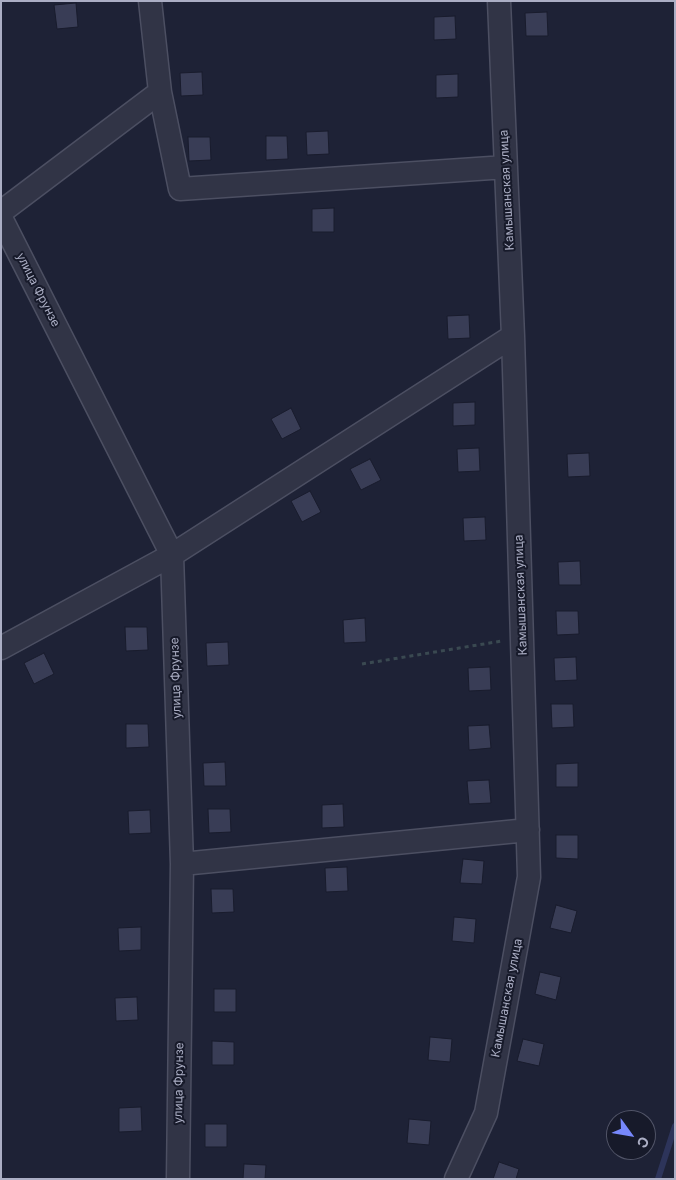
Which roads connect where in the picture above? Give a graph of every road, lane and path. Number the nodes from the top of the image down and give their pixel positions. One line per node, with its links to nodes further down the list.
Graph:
1 (150, 1): 3 (street)
2 (498, 1): 4 (street, Камышанская улица)
3 (160, 92): 4 (street); 5 (street)
4 (506, 167): 7 (street, Камышанская улица)
5 (1, 212)
6 (1, 218): 8 (street, улица Фрунзе)
7 (513, 336): 8 (street); 9 (street, Камышанская улица)
8 (172, 555): 10 (street); 13 (street, улица Фрунзе)
9 (522, 638): 11 (path); 12 (street, Камышанская улица)
10 (1, 648)
11 (362, 664)
12 (528, 830): 13 (street); 15 (street, Камышанская улица)
13 (182, 864): 14 (street, улица Фрунзе)
14 (178, 1179)
15 (456, 1179)

